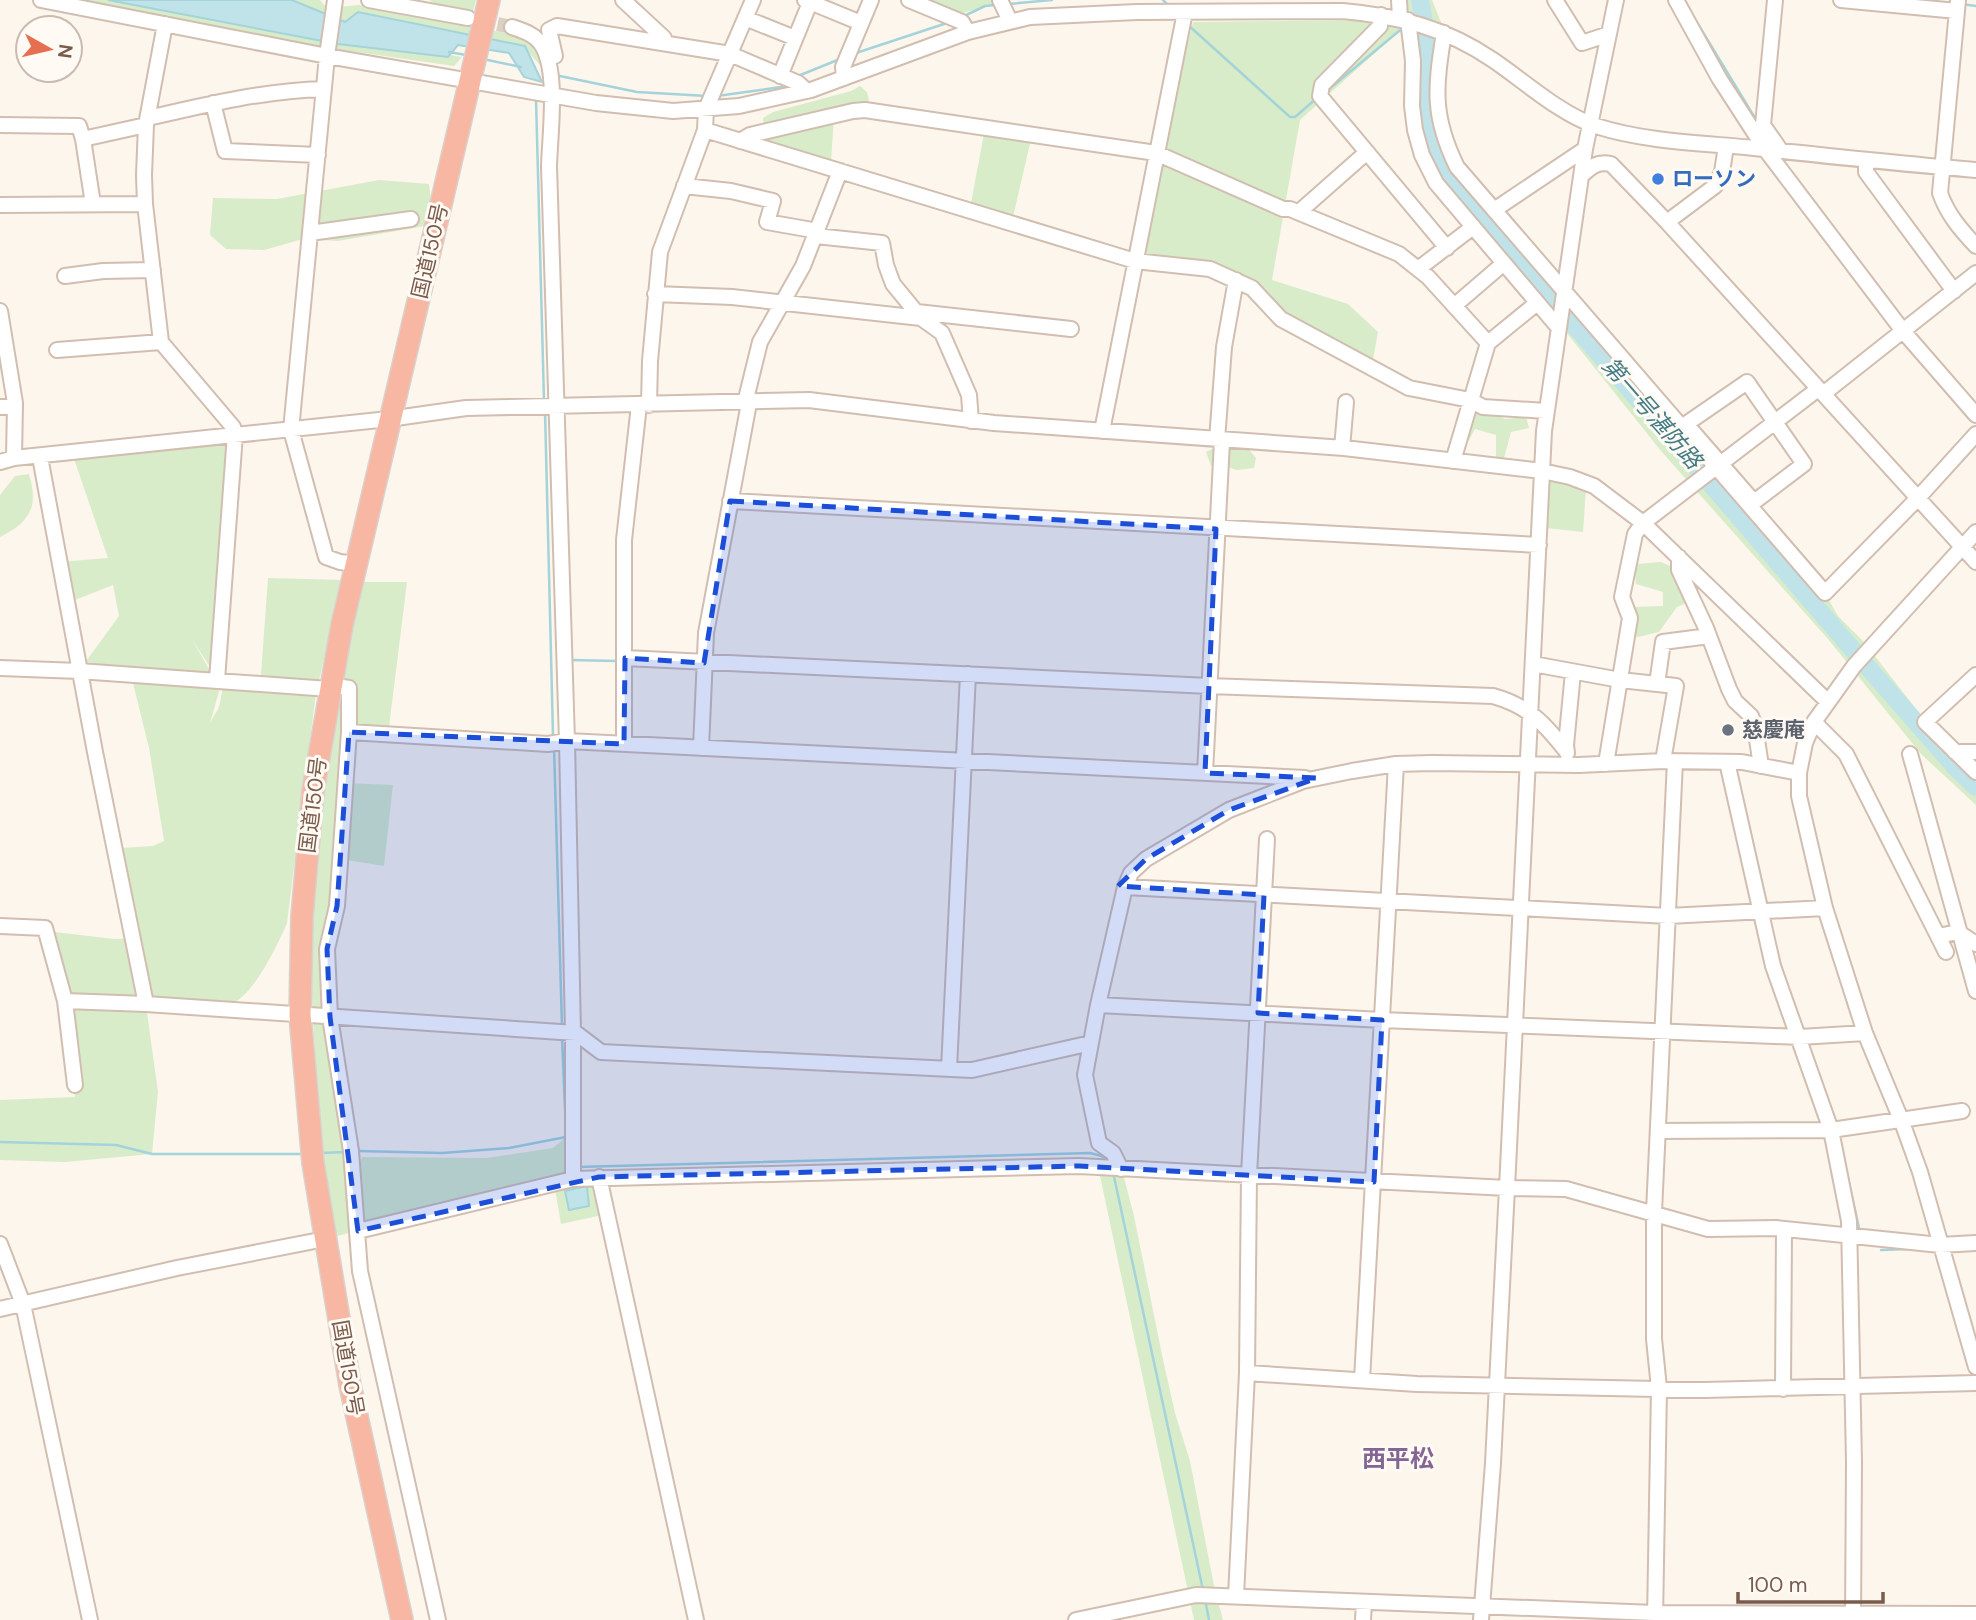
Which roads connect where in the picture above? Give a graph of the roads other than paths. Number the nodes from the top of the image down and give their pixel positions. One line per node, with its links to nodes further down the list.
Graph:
1 (41, 0): 25 (street)
2 (369, 0): 26 (street)
3 (489, 0): 26 (highway, 国道150号)
4 (623, 0): 32 (street)
5 (753, 0): 21 (street)
6 (871, 0): 24 (street)
7 (909, 0): 28 (street)
8 (1000, 0): 23 (street)
9 (1399, 0): 22 (street)
10 (1555, 0): 30 (street)
11 (1616, 0): 30 (street)
12 (1676, 0): 51 (street)
13 (1775, 0): 52 (street)
14 (1841, 0): 18 (street)
15 (809, 1): 24 (street); 31 (street)
16 (334, 6): 33 (street)
17 (1092, 7): 19 (street); 23 (street)
18 (1957, 7): 57 (street)
19 (1185, 12): 20 (street); 54 (street)
20 (1381, 15): 22 (street); 53 (street)
21 (746, 18): 31 (street); 34 (street)
22 (1404, 19): 29 (street); 69 (street)
23 (1010, 21): 28 (street)
24 (861, 23): 37 (street)
25 (165, 24): 33 (street); 43 (street)
26 (475, 24): 35 (highway, 国道150号)
27 (512, 27): 40 (street)
28 (968, 32): 37 (street)
29 (1442, 32): 44 (street); 65 (street)
30 (1609, 34): 44 (street)
31 (795, 38): 36 (street)
32 (664, 43): 34 (street); 40 (street)
33 (328, 52): 35 (street); 38 (street)
34 (730, 54): 36 (street); 42 (street)
35 (471, 76): 40 (street); 105 (highway, 国道150号)
36 (780, 76): 39 (street)
37 (844, 78): 39 (street)
38 (324, 89): 41 (street); 55 (street)
39 (807, 91): 42 (street)
40 (549, 94): 42 (street); 103 (street)
41 (213, 103): 43 (street); 55 (street)
42 (706, 109): 46 (street)
43 (147, 121): 47 (street); 63 (street)
44 (1591, 124): 49 (street); 50 (street)
45 (0, 125): 47 (street)
46 (705, 131): 48 (street); 61 (street)
47 (83, 139): 62 (street)
48 (740, 141): 54 (street); 59 (street)
49 (1726, 146): 51 (street); 68 (street)
50 (1585, 149): 60 (street); 65 (street)
51 (1765, 149): 52 (street); 90 (street)
52 (1781, 151): 56 (street)
53 (1367, 152): 66 (street); 73 (street)
54 (1156, 153): 66 (street); 74 (street)
55 (318, 155): 70 (street)
56 (1866, 160): 57 (street); 82 (street)
57 (1943, 167): 58 (street); 72 (street)
58 (1976, 170)
59 (839, 171): 71 (street); 74 (street)
60 (1581, 176): 68 (street); 81 (street)
61 (684, 186): 71 (street); 83 (street)
62 (93, 204): 63 (street); 64 (street)
63 (145, 204): 77 (street)
64 (0, 205)
65 (1494, 210): 81 (street)
66 (1299, 212): 76 (street)
67 (411, 219): 70 (street)
68 (1667, 222): 95 (street)
69 (1474, 228): 73 (street); 75 (street)
70 (310, 233): 108 (street)
71 (817, 234): 85 (street); 88 (street)
72 (1976, 246)
73 (1447, 248): 76 (street)
74 (1135, 261): 80 (street); 109 (street)
75 (1504, 264): 84 (street); 86 (street)
76 (1418, 269): 86 (street)
77 (153, 270): 79 (street); 92 (street)
78 (1976, 273): 82 (street)
79 (65, 276)
80 (1236, 281): 96 (street); 112 (street)
81 (1563, 291): 89 (street); 117 (street)
82 (1954, 291): 90 (street)
83 (655, 294): 85 (street); 99 (street)
84 (1537, 303): 89 (street); 93 (street)
85 (782, 304): 88 (street); 98 (street)
86 (1454, 306): 93 (street)
87 (0, 311): 102 (street)
88 (919, 315): 91 (street); 106 (street)
89 (1558, 324): 104 (street)
90 (1907, 328): 95 (street); 100 (street)
91 (1071, 329)
92 (161, 342): 94 (street); 110 (street)
93 (1489, 343): 96 (street)
94 (57, 350)
95 (1821, 392): 107 (street); 119 (street)
96 (1470, 400): 104 (street); 116 (street)
97 (1346, 402): 113 (street)
98 (747, 403): 99 (street); 106 (street); 120 (street)
99 (644, 405): 103 (street); 130 (street)
100 (1972, 405)
101 (0, 407): 102 (street)
102 (15, 407): 115 (street)
103 (556, 407): 105 (street); 147 (street)
104 (1546, 411): 118 (street)
105 (390, 419): 108 (street); 128 (highway, 国道150号)
106 (971, 421): 109 (street)
107 (1775, 421): 117 (street); 117 (street); 117 (street)
108 (291, 430): 110 (street); 128 (street)
109 (1102, 431): 112 (street)
110 (235, 434): 114 (street); 138 (street)
111 (1976, 434): 119 (street)
112 (1220, 440): 113 (street); 122 (street)
113 (1342, 448): 116 (street)
114 (40, 457): 115 (street); 134 (street)
115 (7, 460)
116 (1453, 461): 118 (street)
117 (1715, 466): 119 (street); 121 (street)
118 (1542, 471): 121 (street); 124 (street)
119 (1918, 498): 125 (street)
120 (730, 501): 122 (street); 131 (street)
121 (1643, 523): 126 (street); 139 (street)
122 (1216, 529): 124 (street); 142 (street)
123 (1976, 532): 125 (street)
124 (1539, 545): 132 (street)
125 (1963, 547): 127 (street); 143 (street)
126 (1679, 557): 129 (street); 143 (street)
127 (1976, 562)
128 (356, 564): 141 (highway, 国道150号)
129 (1709, 636): 140 (street); 160 (street)
130 (625, 658): 131 (street); 148 (street)
131 (704, 663): 136 (street); 149 (street)
132 (1533, 664): 135 (street); 144 (street)
133 (0, 668): 134 (street)
134 (79, 671): 138 (street); 180 (street)
135 (1573, 672): 139 (street); 153 (street)
136 (968, 674): 142 (street); 154 (street)
137 (1976, 675): 150 (street)
138 (217, 680): 141 (street)
139 (1620, 680): 140 (street); 158 (street)
140 (1657, 684): 155 (street)
141 (329, 687): 146 (street); 183 (highway, 国道150号)
142 (1209, 687): 144 (street); 162 (street)
143 (1828, 702): 145 (street)
144 (1531, 713): 153 (street); 157 (street)
145 (1814, 722): 163 (street); 175 (street)
146 (349, 732): 147 (street); 184 (street)
147 (567, 741): 148 (street); 188 (street)
148 (624, 744): 149 (street)
149 (701, 748): 154 (street)
150 (1955, 752): 151 (street); 161 (street)
151 (1976, 752)
152 (1910, 754): 174 (street)
153 (1566, 758): 157 (street); 158 (street)
154 (965, 761): 162 (street); 192 (street)
155 (1669, 761): 158 (street); 159 (street); 172 (street)
156 (1396, 764): 157 (street); 164 (street); 168 (street)
157 (1528, 764): 169 (street)
158 (1606, 764)
159 (1728, 765): 160 (street); 171 (street)
160 (1761, 766): 163 (street)
161 (1976, 772)
162 (1205, 773): 164 (street)
163 (1799, 774): 170 (street)
164 (1317, 778): 166 (street)
165 (1268, 839): 167 (street)
166 (1125, 887): 167 (street); 181 (street)
167 (1265, 895): 168 (street); 182 (street)
168 (1388, 901): 169 (street); 185 (street)
169 (1521, 907): 172 (street); 186 (street)
170 (1825, 908): 171 (street); 189 (street)
171 (1766, 912): 172 (street); 190 (street)
172 (1668, 916): 187 (street)
173 (0, 926): 179 (street)
174 (1958, 932): 175 (street); 176 (street); 178 (street)
175 (1938, 936): 177 (street)
176 (1976, 944)
177 (1946, 952)
178 (1976, 991)
179 (65, 1001): 180 (street); 193 (street)
180 (146, 1004): 183 (street)
181 (1098, 1005): 182 (street); 191 (street)
182 (1258, 1013): 185 (street); 200 (street)
183 (300, 1015): 184 (street); 208 (highway, 国道150号)
184 (330, 1017): 188 (street); 206 (street)
185 (1382, 1020): 186 (street); 202 (street)
186 (1516, 1026): 187 (street); 203 (street)
187 (1663, 1032): 190 (street); 197 (street)
188 (566, 1033): 192 (street); 199 (street)
189 (1866, 1033): 190 (street); 195 (street)
190 (1801, 1037): 196 (street)
191 (1091, 1043): 192 (street); 198 (street)
192 (949, 1069)
193 (75, 1085)
194 (1962, 1111): 195 (street)
195 (1902, 1122): 196 (street); 211 (street)
196 (1830, 1130): 197 (street); 207 (street)
197 (1658, 1131): 204 (street)
198 (1121, 1168): 200 (street); 201 (street)
199 (574, 1169): 201 (street); 206 (street)
200 (1249, 1175): 202 (street); 215 (street)
201 (599, 1177): 233 (street)
202 (1374, 1182): 203 (street); 216 (street)
203 (1507, 1188): 204 (street); 218 (street)
204 (1654, 1212): 205 (street); 220 (street)
205 (1784, 1229): 207 (street); 221 (street)
206 (358, 1231): 232 (street)
207 (1849, 1236): 211 (street); 219 (street)
208 (325, 1239): 212 (street); 231 (highway, 国道150号)
209 (1976, 1243): 211 (street)
210 (0, 1244): 212 (street)
211 (1940, 1245): 214 (street)
212 (23, 1304): 213 (street); 230 (street)
213 (0, 1309)
214 (1976, 1367)
215 (1247, 1373): 216 (street); 222 (street)
216 (1362, 1380): 218 (street)
217 (1976, 1383): 219 (street)
218 (1496, 1386): 220 (street); 224 (street)
219 (1853, 1387): 221 (street); 228 (street)
220 (1659, 1388): 221 (street); 226 (street)
221 (1783, 1389)
222 (1236, 1596): 223 (street); 234 (street)
223 (1364, 1602): 224 (street); 235 (street)
224 (1481, 1614): 226 (street)
225 (1976, 1614): 229 (street)
226 (1655, 1616): 227 (street)
227 (1754, 1617): 228 (street)
228 (1853, 1617): 229 (street)
229 (1925, 1617)
230 (90, 1620)
231 (402, 1620)
232 (438, 1620)
233 (696, 1620)
234 (1076, 1620)
235 (1363, 1620)

